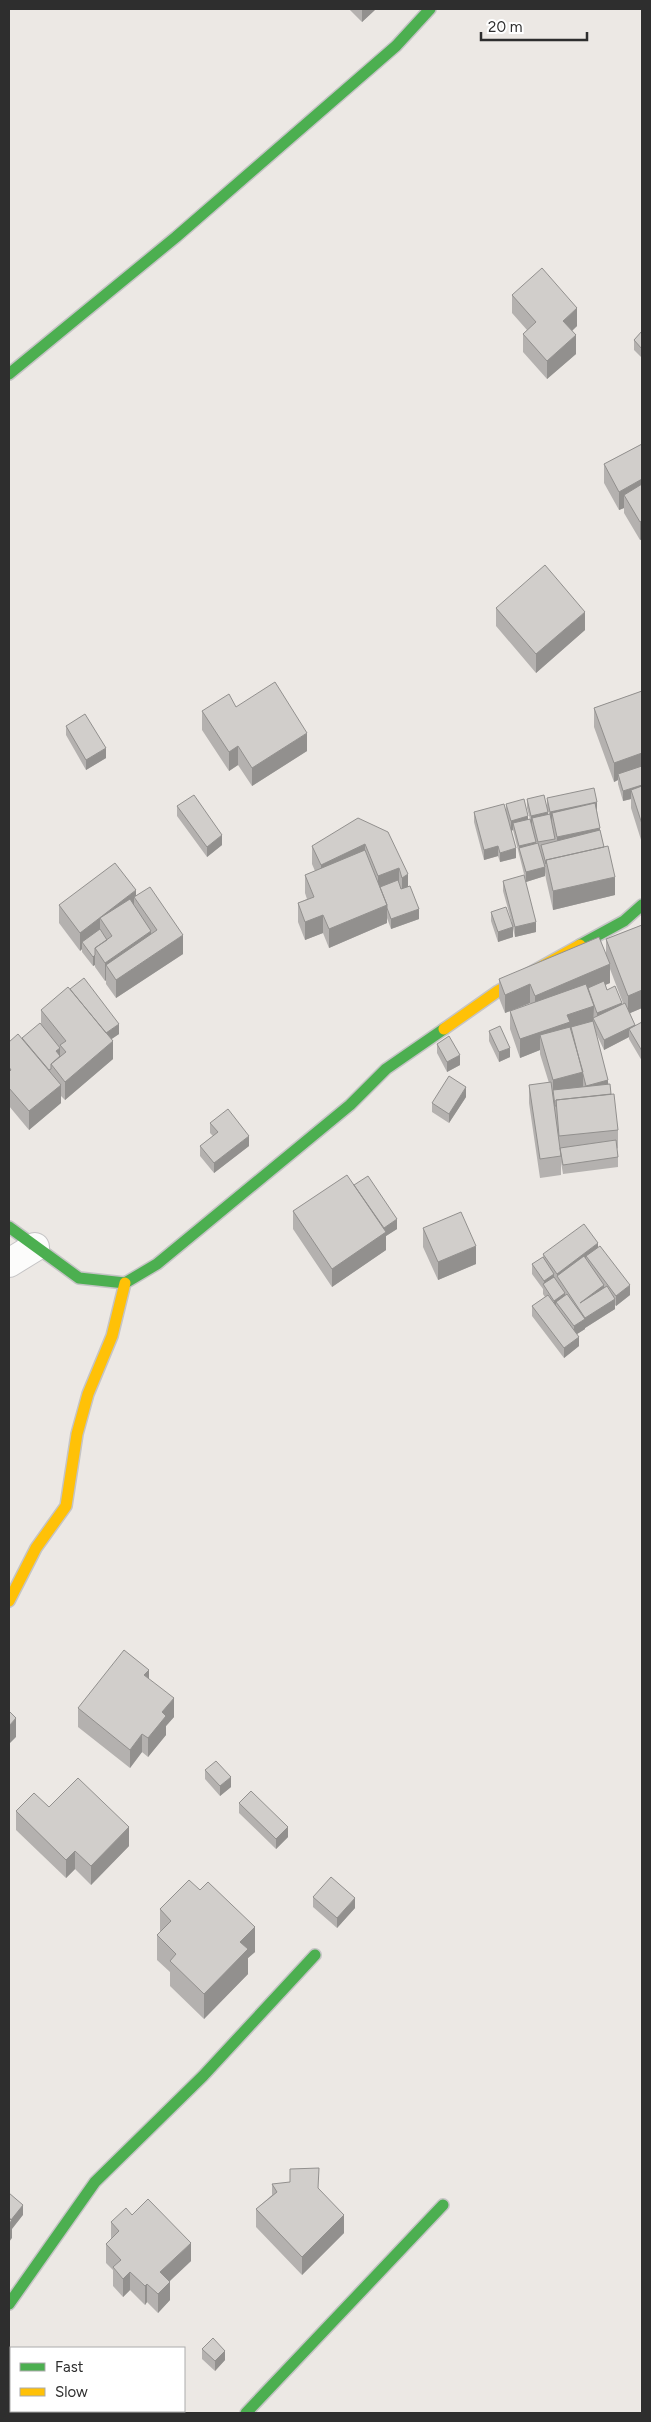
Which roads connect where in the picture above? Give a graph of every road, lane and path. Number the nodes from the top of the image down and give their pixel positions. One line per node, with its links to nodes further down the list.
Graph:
1 (430, 9): 2 (street)
2 (9, 374)
3 (642, 905): 7 (street)
4 (9, 1227): 5 (street)
5 (35, 1247): 6 (street); 7 (street)
6 (9, 1263)
7 (125, 1283): 8 (street)
8 (9, 1601)
9 (316, 1955): 11 (street)
10 (443, 2205): 12 (street)
11 (9, 2304)
12 (246, 2413)

